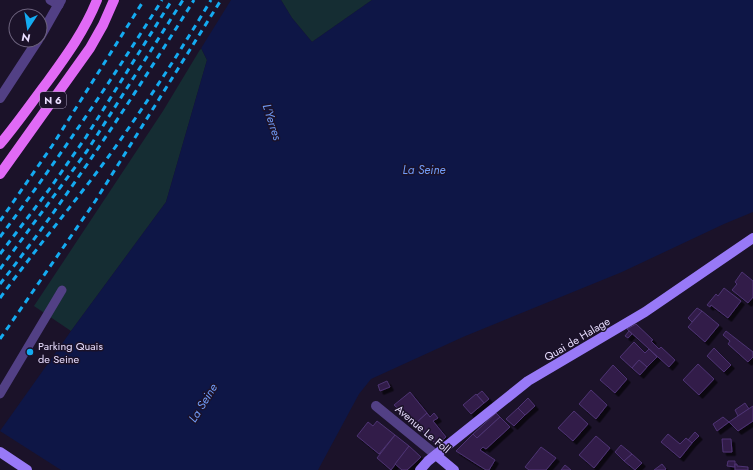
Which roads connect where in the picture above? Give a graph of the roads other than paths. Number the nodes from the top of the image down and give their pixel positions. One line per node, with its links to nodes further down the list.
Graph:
1 (97, 0): 7 (main road, N 6)
2 (114, 0): 8 (main road, N 6)
3 (57, 2): 4 (street)
4 (48, 20)
5 (33, 48): 6 (street)
6 (0, 98)
7 (0, 144)
8 (0, 174)
9 (753, 238): 14 (street, Quai de Halage)
10 (62, 290): 11 (lane)
11 (0, 394)
12 (376, 406): 14 (street, Avenue Le Foll)
13 (0, 452): 15 (street)
14 (436, 455): 16 (street, Quai de Halage); 17 (street, Avenue Le Foll)
15 (27, 470)
16 (420, 470)
17 (454, 470)

